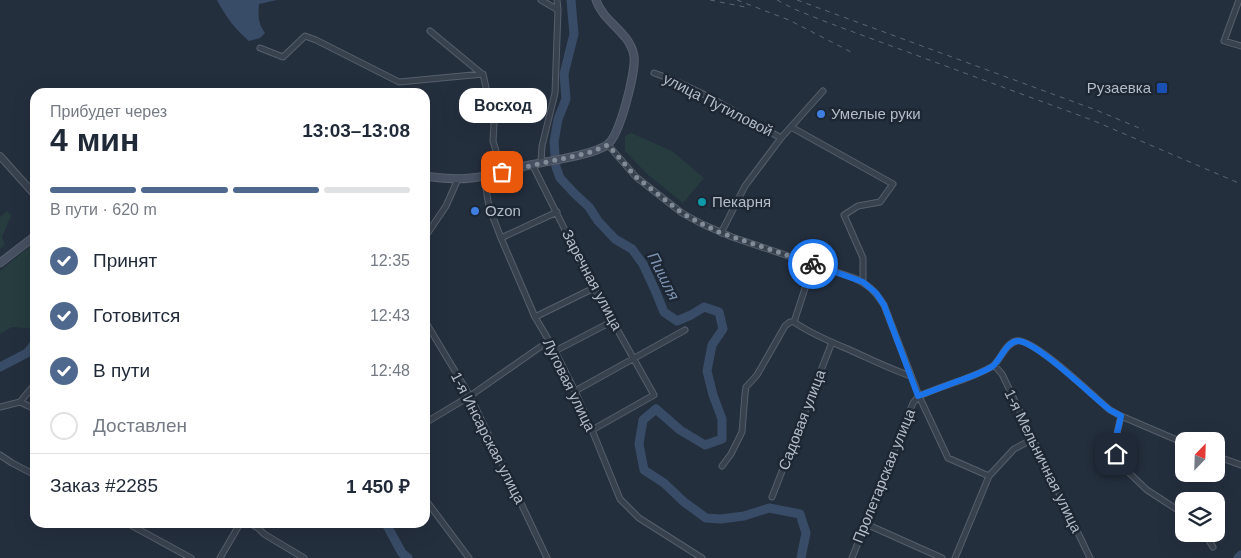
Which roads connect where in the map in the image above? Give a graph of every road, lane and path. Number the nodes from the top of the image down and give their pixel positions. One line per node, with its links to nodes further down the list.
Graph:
1 (541, 0): 5 (street)
2 (557, 0): 5 (street)
3 (596, 0): 14 (main road)
4 (1239, 0): 7 (street)
5 (558, 10): 16 (street)
6 (430, 31): 10 (street)
7 (1241, 46)
8 (260, 48): 10 (street)
9 (654, 73): 13 (street, улица Путиловой)
10 (482, 74): 18 (street)
11 (823, 91): 12 (street)
12 (791, 127): 13 (street); 30 (street)
13 (781, 138): 25 (street)
14 (608, 145): 16 (main road); 25 (street)
15 (0, 156): 22 (street)
16 (544, 162): 17 (main road)
17 (532, 164): 18 (main road); 23 (street, Заречная улица)
18 (502, 172): 20 (main road)
19 (430, 176): 21 (main road)
20 (484, 176): 21 (main road); 26 (street, Луговая улица)
21 (458, 179): 24 (street)
22 (30, 189)
23 (557, 212): 26 (street); 31 (street, Заречная улица)
24 (430, 230)
25 (721, 233): 29 (street)
26 (501, 238): 32 (street, Луговая улица)
27 (30, 240): 28 (main road)
28 (0, 263)
29 (813, 264): 30 (street); 34 (street)
30 (863, 282): 42 (street)
31 (594, 288): 32 (street); 33 (street, Заречная улица)
32 (535, 317): 38 (street, Луговая улица)
33 (613, 321): 39 (street); 40 (street, Заречная улица)
34 (794, 322): 37 (street); 58 (street)
35 (430, 329): 45 (street, 1-я Инсарская улица)
36 (685, 330): 40 (street)
37 (832, 342): 42 (street); 61 (street, Садовая улица)
38 (550, 344): 39 (street, Луговая улица); 45 (street)
39 (555, 351): 44 (street, Луговая улица)
40 (635, 358): 44 (street); 52 (street, Заречная улица)
41 (994, 365): 46 (street); 50 (street); 53 (street, 1-я Мельничная улица)
42 (911, 376): 46 (street)
43 (30, 390): 47 (street)
44 (575, 391): 52 (street, Луговая улица)
45 (470, 396): 51 (street); 74 (street, 1-я Инсарская улица)
46 (918, 396): 60 (street); 64 (street, Пролетарская улица)
47 (20, 402): 48 (street); 49 (street)
48 (30, 407)
49 (0, 408)
50 (1121, 416): 54 (street); 63 (street)
51 (430, 420)
52 (592, 430): 75 (street, Луговая улица)
53 (1033, 439): 60 (street); 79 (street, 1-я Мельничная улица)
54 (1175, 439)
55 (0, 455): 59 (street)
56 (1225, 459): 57 (street)
57 (1241, 465)
58 (722, 466)
59 (30, 472)
60 (990, 476): 78 (street)
61 (772, 497)
62 (430, 506): 73 (street)
63 (1175, 508)
64 (866, 524): 76 (street, Пролетарская улица); 77 (street)
65 (136, 528): 70 (street)
66 (238, 528): 71 (street)
67 (258, 528): 72 (street)
68 (1210, 542): 69 (street)
69 (1213, 547)
70 (192, 558)
71 (220, 558)
72 (304, 558)
73 (469, 558)
74 (547, 558)
75 (702, 558)
76 (852, 558)
77 (942, 558)
78 (955, 558)
79 (1090, 558)

